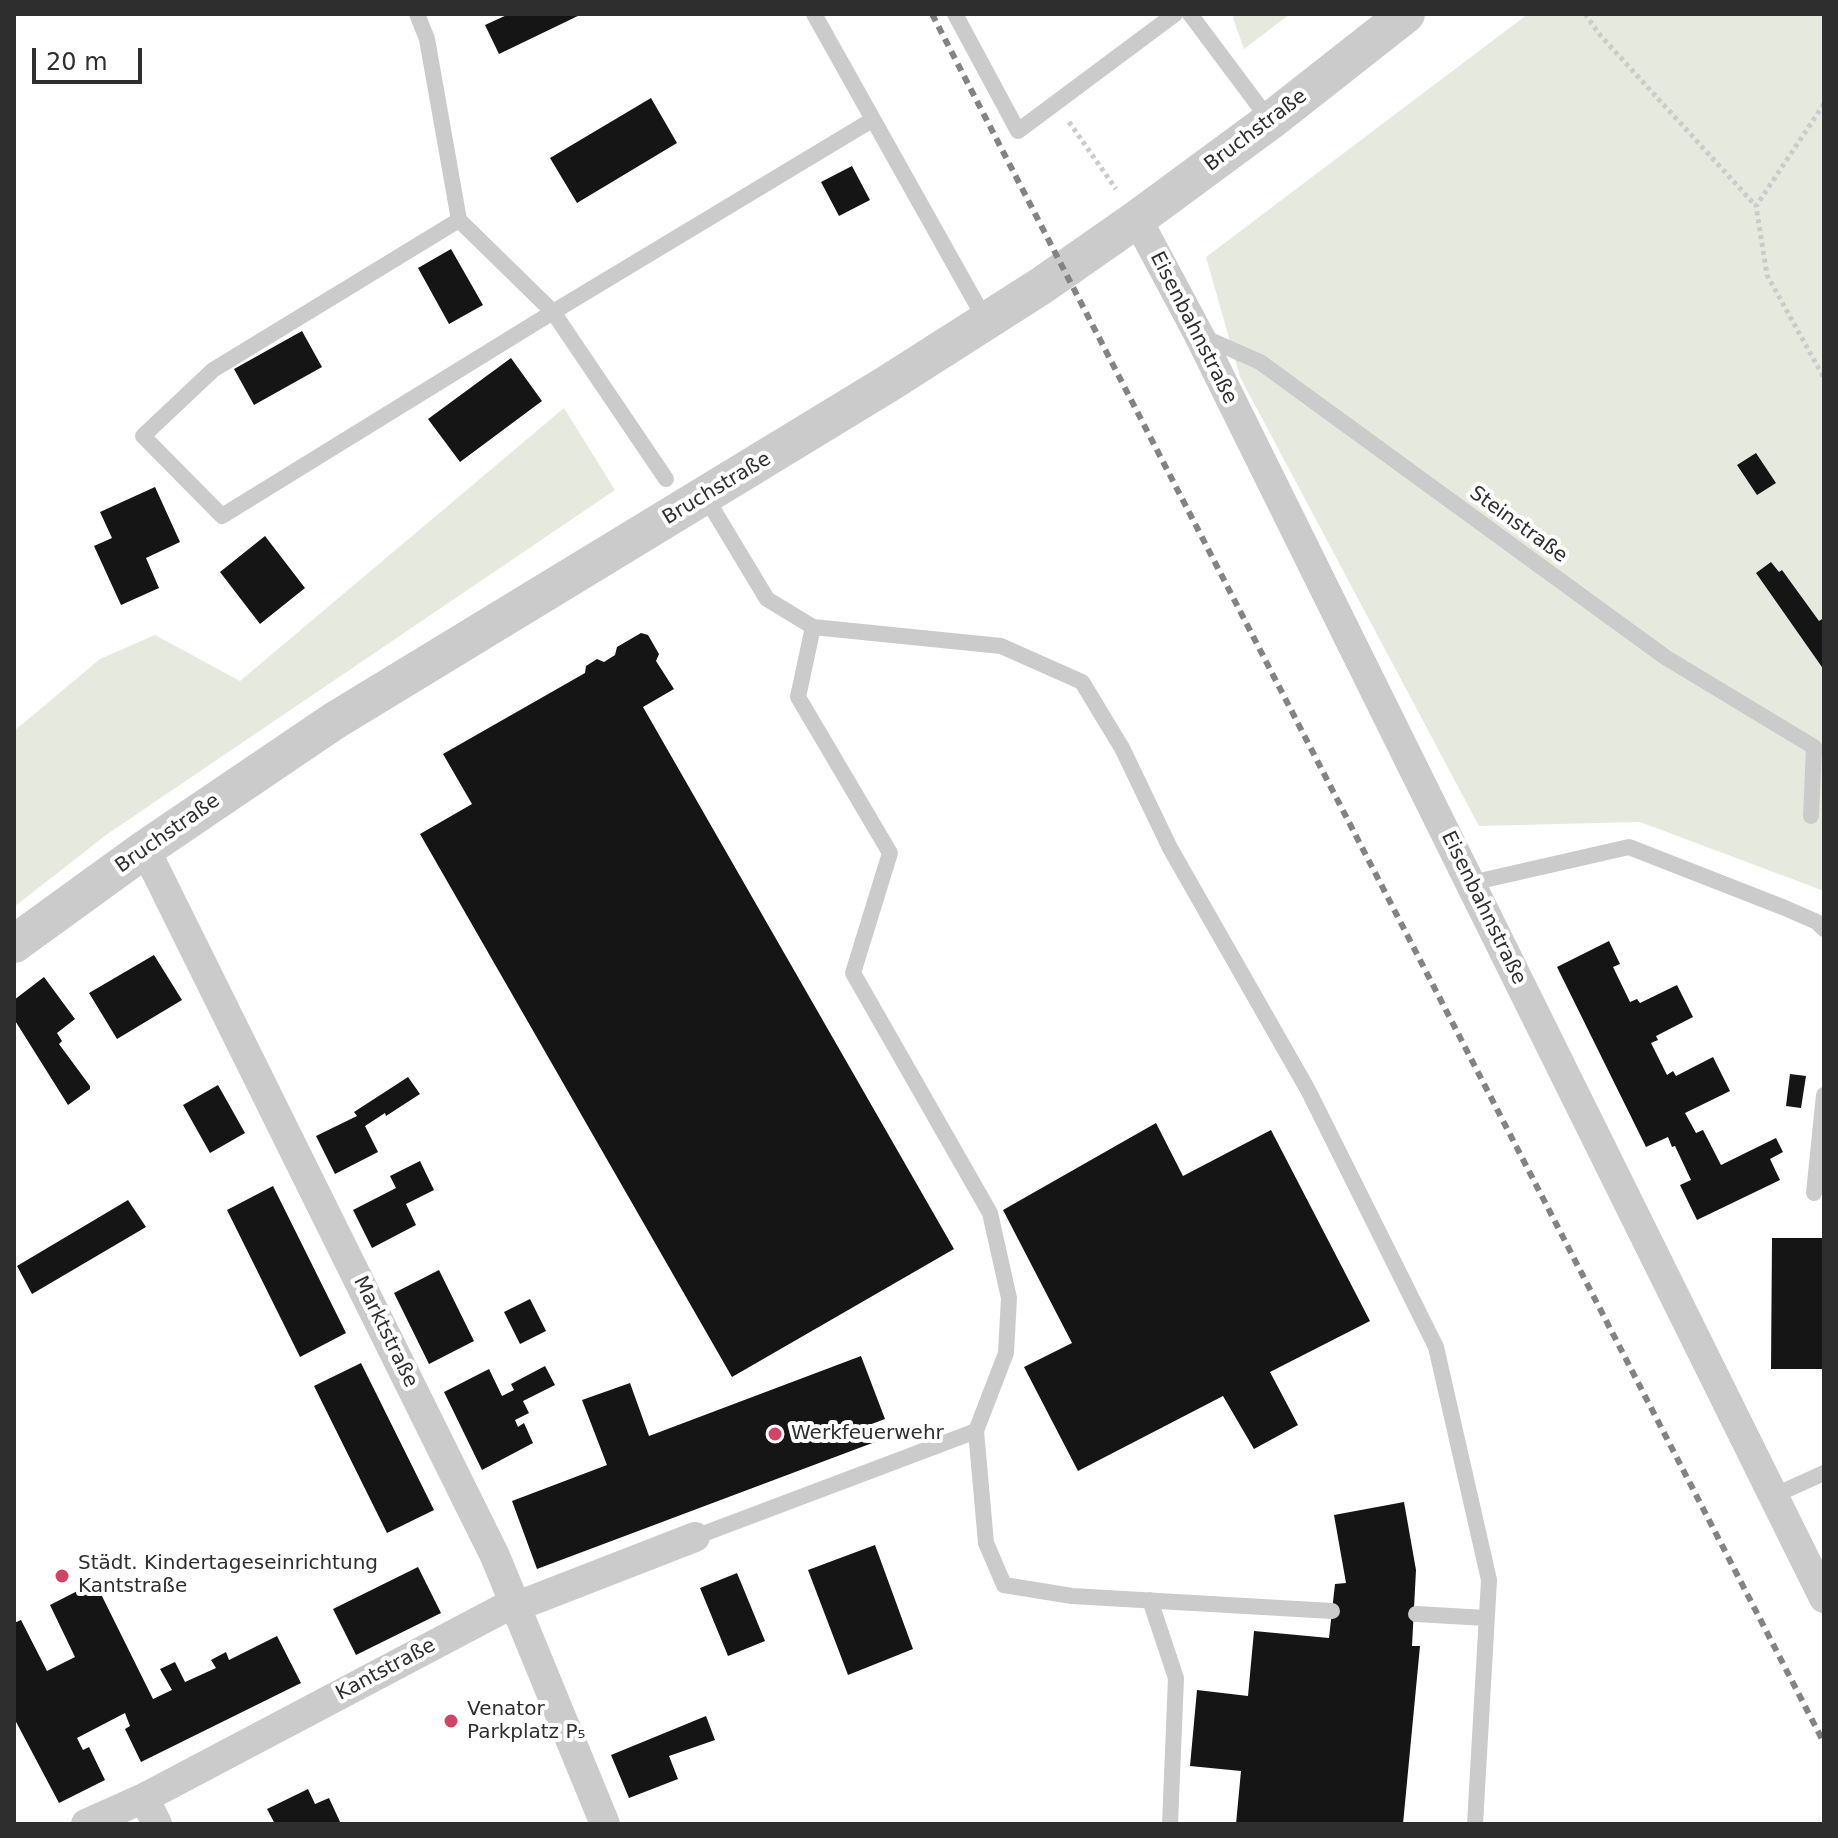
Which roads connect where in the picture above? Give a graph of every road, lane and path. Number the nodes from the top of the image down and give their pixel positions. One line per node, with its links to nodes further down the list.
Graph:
1 (417, 14): 14 (lane)
2 (814, 14): 10 (lane)
3 (955, 14): 8 (lane)
4 (1175, 14): 8 (lane)
5 (1190, 14): 11 (lane)
6 (1406, 14): 11 (street, Bruchstraße)
7 (1585, 14): 12 (path)
8 (1056, 104): 13 (path)
9 (1824, 104): 12 (path)
10 (872, 120): 15 (lane); 16 (lane)
11 (1270, 121): 13 (street, Bruchstraße)
12 (1756, 206): 18 (path)
13 (1137, 219): 16 (street, Bruchstraße); 17 (street, Eisenbahnstraße)
14 (459, 220): 15 (lane); 15 (lane)
15 (553, 312): 19 (lane)
16 (987, 322): 20 (street, Bruchstraße)
17 (1199, 335): 22 (lane, Steinstraße); 24 (street, Eisenbahnstraße)
18 (1824, 378)
19 (666, 479)
20 (705, 496): 21 (lane); 23 (street, Bruchstraße)
21 (813, 627): 29 (lane); 38 (lane)
22 (1811, 816)
23 (145, 849): 26 (street, Bruchstraße); 35 (street, Marktstraße)
24 (1471, 883): 25 (lane); 31 (street, Eisenbahnstraße)
25 (1824, 929)
26 (14, 944)
27 (1824, 1095): 28 (lane)
28 (1814, 1193)
29 (976, 1431): 32 (lane); 34 (lane)
30 (1824, 1473): 31 (lane)
31 (1773, 1496): 33 (street, Eisenbahnstraße)
32 (695, 1537): 35 (street, Kantstraße)
33 (1824, 1598)
34 (1150, 1600): 36 (lane); 42 (lane)
35 (515, 1607): 39 (street, Kantstraße); 41 (street, Marktstraße)
36 (1332, 1611)
37 (1416, 1614): 38 (lane)
38 (1486, 1618): 43 (lane)
39 (150, 1811): 40 (street, Kantstraße)
40 (86, 1824)
41 (605, 1824)
42 (1170, 1824)
43 (1475, 1824)

